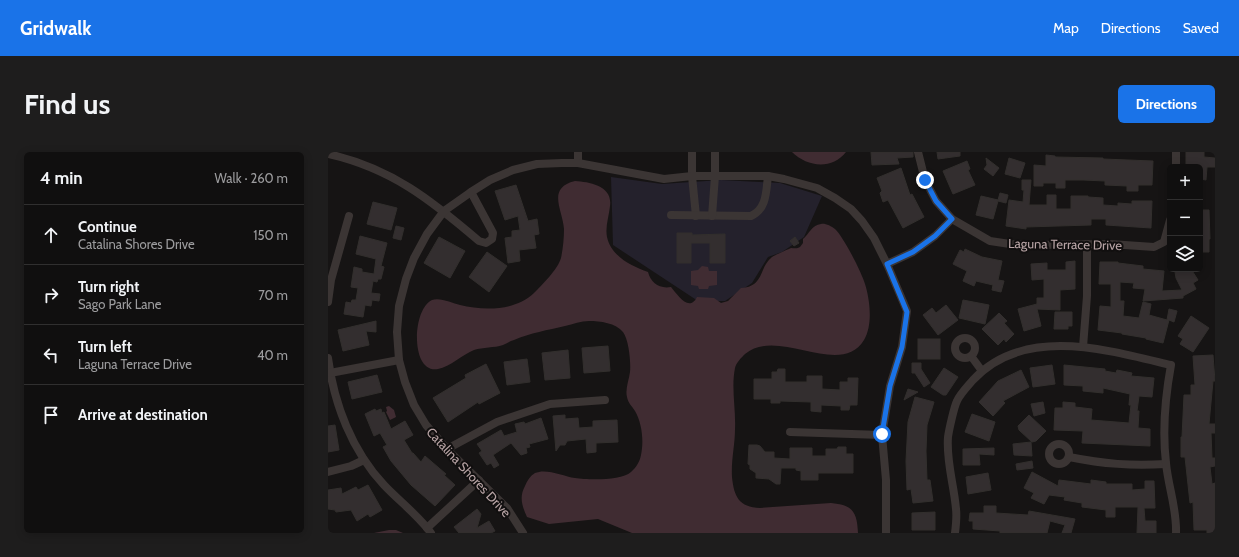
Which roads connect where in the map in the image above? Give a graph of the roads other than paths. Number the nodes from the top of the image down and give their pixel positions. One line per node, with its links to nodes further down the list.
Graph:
1 (578, 152): 7 (street)
2 (692, 152): 9 (street)
3 (715, 152): 10 (street)
4 (918, 152): 18 (street, Laguna Terrace Drive)
5 (1176, 152): 8 (street)
6 (328, 154): 13 (street)
7 (578, 163): 9 (street, Catalina Shores Drive); 12 (street, Catalina Shores Drive)
8 (1176, 164)
9 (692, 176): 10 (street, Catalina Shores Drive); 16 (street)
10 (715, 176): 11 (street, Catalina Shores Drive); 17 (street)
11 (768, 176): 17 (street); 21 (street, Catalina Shores Drive)
12 (471, 192): 13 (street, Catalina Shores Drive); 13 (street)
13 (444, 211): 26 (street, Catalina Shores Drive)
14 (671, 215): 16 (street)
15 (349, 216): 22 (street)
16 (696, 216): 17 (street)
17 (712, 216)
18 (952, 219): 20 (street, Laguna Terrace Drive); 21 (street)
19 (1167, 231): 20 (street, Laguna Terrace Drive)
20 (1087, 244): 23 (street)
21 (887, 264): 31 (street, Catalina Shores Drive)
22 (328, 302)
23 (1083, 347): 27 (street); 35 (street)
24 (971, 356): 27 (street)
25 (328, 358): 28 (street)
26 (399, 360): 28 (street); 32 (street, Catalina Shores Drive)
27 (982, 371): 41 (street)
28 (330, 372): 34 (street)
29 (605, 400): 32 (street)
30 (790, 432): 31 (street)
31 (882, 434): 40 (street, Catalina Shores Drive)
32 (447, 450): 37 (street, Catalina Shores Drive)
33 (1069, 457): 35 (street)
34 (364, 460): 36 (street); 38 (street)
35 (1166, 464): 42 (street)
36 (328, 472)
37 (479, 480): 38 (street); 39 (street, Catalina Shores Drive)
38 (429, 530)
39 (523, 533)
40 (886, 533)
41 (956, 533)
42 (1176, 533)

